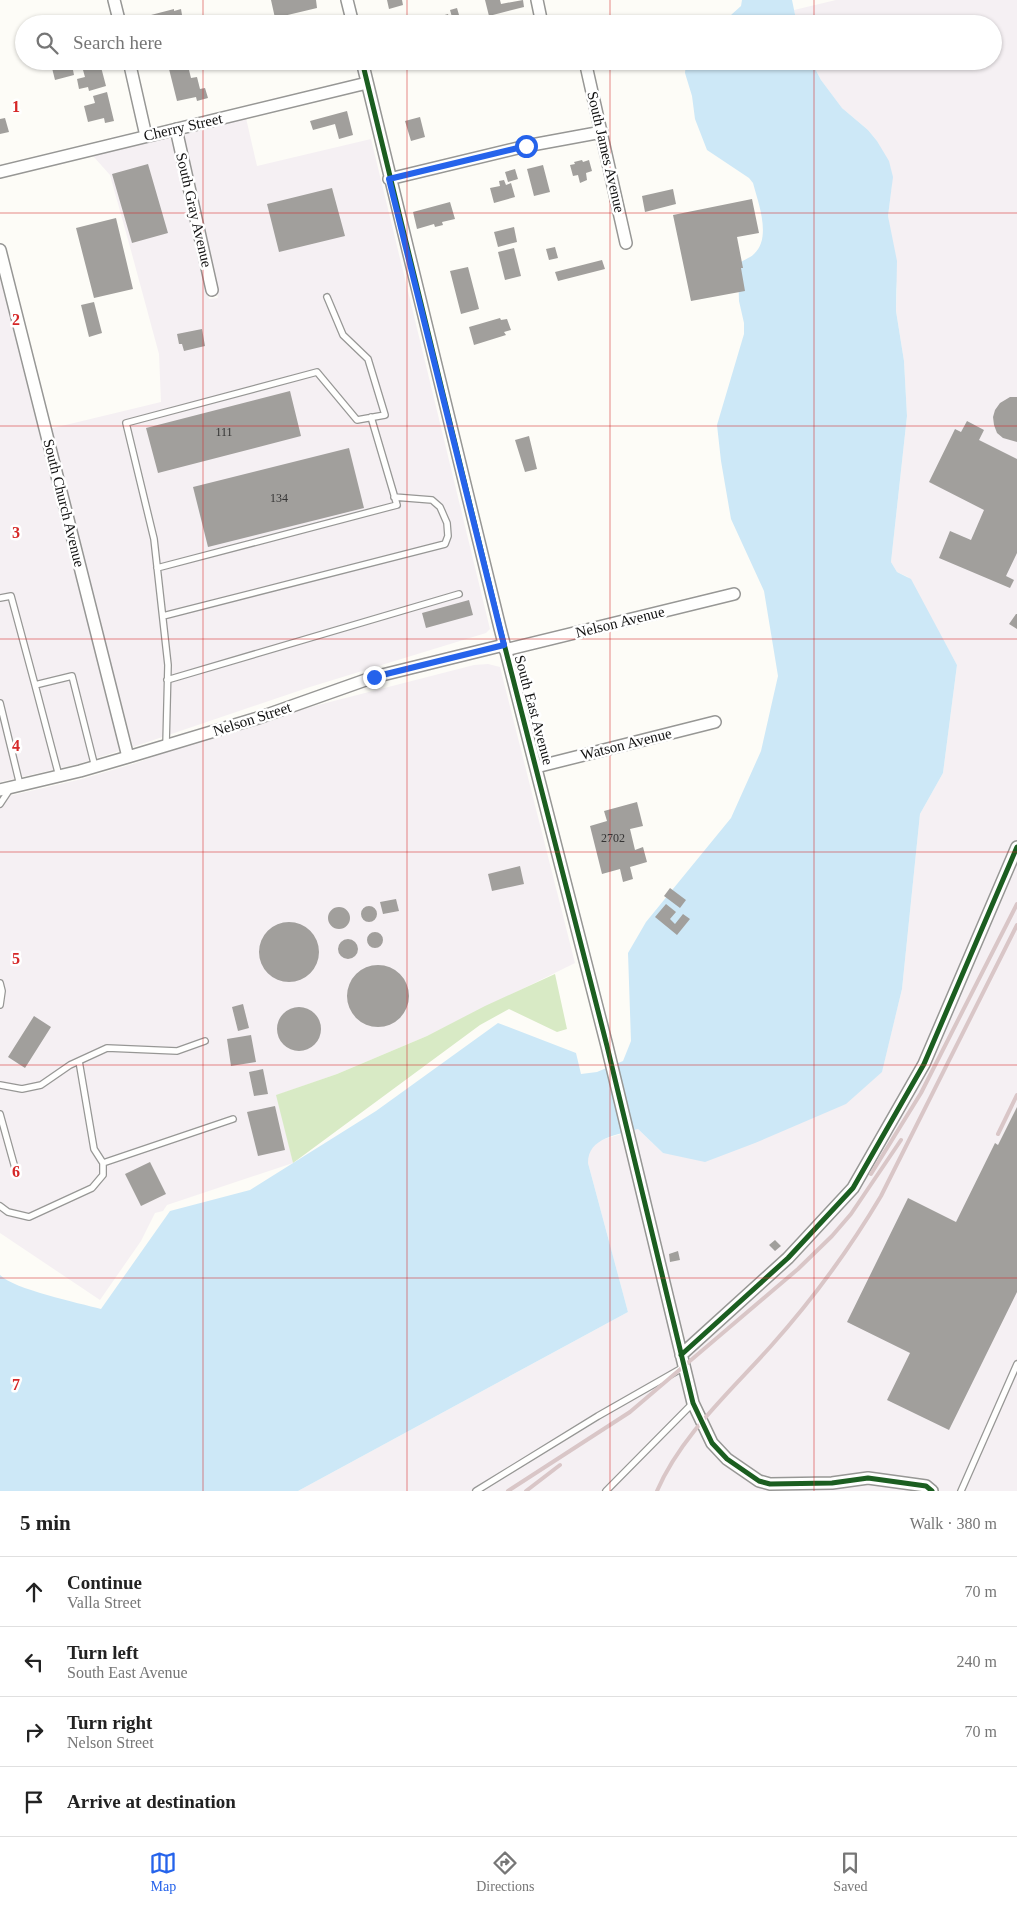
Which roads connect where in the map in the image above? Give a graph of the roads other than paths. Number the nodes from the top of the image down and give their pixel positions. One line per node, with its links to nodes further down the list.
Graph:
1 (114, 0): 4 (street)
2 (347, 0): 5 (street)
3 (537, 0): 6 (street)
4 (118, 15)
5 (351, 15)
6 (540, 15)
7 (131, 70): 13 (street)
8 (364, 70): 10 (street, South East Avenue)
9 (587, 70): 12 (street, South James Avenue)
10 (367, 83): 11 (street, Cherry Street); 15 (street, South East Avenue)
11 (176, 129): 13 (street, Cherry Street); 18 (street, South Gray Avenue)
12 (602, 132): 15 (street); 16 (street, South James Avenue)
13 (146, 136): 14 (street, Cherry Street)
14 (0, 172)
15 (389, 179): 27 (street, South East Avenue)
16 (626, 243)
17 (0, 250): 33 (street, South Church Avenue)
18 (212, 290)
19 (327, 297): 20 (lane)
20 (371, 417): 21 (lane); 22 (lane)
21 (394, 497): 22 (lane); 26 (lane)
22 (157, 568): 26 (lane)
23 (459, 594): 28 (lane)
24 (734, 594): 27 (street, Nelson Avenue)
25 (0, 598): 29 (lane)
26 (163, 616): 28 (lane)
27 (505, 648): 32 (street, Nelson Street); 34 (street, South East Avenue)
28 (168, 680): 32 (lane)
29 (35, 685): 35 (lane); 36 (lane)
30 (0, 703): 37 (lane)
31 (715, 722): 34 (street, Watson Avenue)
32 (166, 746): 33 (street, Nelson Street)
33 (128, 757): 35 (street, Nelson Street)
34 (536, 766): 50 (street, South East Avenue)
35 (95, 767): 36 (street, Nelson Street)
36 (59, 776): 37 (street, Nelson Street)
37 (10, 788): 38 (lane)
38 (0, 804)
39 (1017, 847): 50 (street)
40 (0, 983): 41 (lane)
41 (0, 1005)
42 (205, 1041): 43 (lane)
43 (79, 1061): 44 (lane); 47 (lane)
44 (0, 1085)
45 (0, 1114): 48 (lane)
46 (233, 1119): 47 (lane)
47 (103, 1163): 49 (lane)
48 (15, 1168)
49 (0, 1206)
50 (682, 1355): 52 (street, South East Avenue)
51 (1017, 1364): 58 (lane)
52 (684, 1367): 53 (street, South East Avenue); 55 (lane)
53 (693, 1403): 54 (street, South East Avenue); 56 (lane)
54 (758, 1486): 57 (street)
55 (476, 1491)
56 (606, 1491)
57 (932, 1491)
58 (961, 1491)

